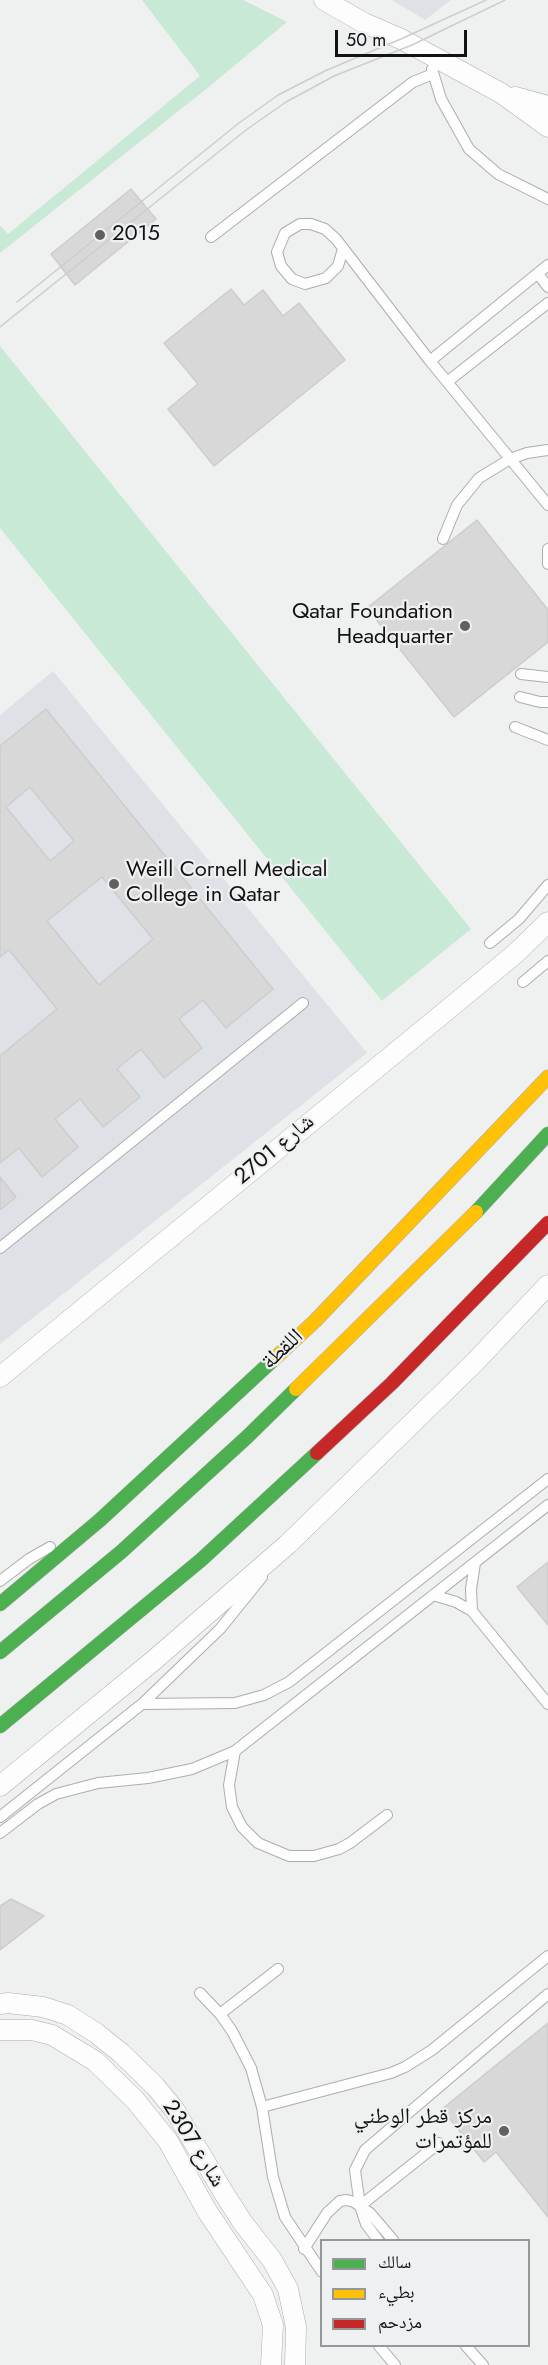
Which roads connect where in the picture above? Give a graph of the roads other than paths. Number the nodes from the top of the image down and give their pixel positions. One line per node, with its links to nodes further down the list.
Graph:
1 (330, 2): 2 (street)
2 (432, 66): 3 (street); 6 (lane); 7 (lane)
3 (501, 93): 4 (street); 5 (street)
4 (548, 106)
5 (548, 127)
6 (548, 199)
7 (211, 237)
8 (343, 249): 8 (lane); 13 (lane)
9 (548, 265): 10 (lane)
10 (538, 274): 11 (lane); 13 (lane)
11 (548, 287)
12 (548, 303): 14 (lane)
13 (430, 361): 14 (lane)
14 (447, 382): 16 (lane)
15 (548, 450): 16 (lane)
16 (510, 459): 17 (lane); 18 (lane)
17 (548, 505)
18 (443, 539)
19 (548, 549): 20 (lane)
20 (548, 564)
21 (521, 674): 22 (lane)
22 (548, 677)
23 (520, 697): 24 (lane)
24 (548, 702)
25 (515, 726): 26 (lane)
26 (548, 740)
27 (548, 885): 29 (lane)
28 (548, 922): 38 (street, شارع 2701)
29 (490, 943)
30 (548, 961): 31 (lane)
31 (523, 982)
32 (303, 1003): 36 (lane)
33 (548, 1077): 41 (main road, اللقطة)
34 (548, 1134): 48 (main road, اللقطة)
35 (548, 1223): 51 (main road)
36 (0, 1248)
37 (548, 1285): 42 (street)
38 (0, 1377)
39 (548, 1479): 49 (lane)
40 (548, 1505): 43 (lane)
41 (100, 1520): 44 (lane); 46 (main road, اللقطة)
42 (288, 1544): 49 (lane); 53 (street)
43 (475, 1563): 45 (lane); 47 (lane)
44 (0, 1581)
45 (433, 1595): 47 (lane); 52 (lane)
46 (0, 1604)
47 (472, 1611): 50 (lane)
48 (0, 1652)
49 (142, 1704): 54 (lane)
50 (548, 1704)
51 (0, 1726)
52 (235, 1751): 55 (lane); 56 (lane)
53 (0, 1786)
54 (30, 1793): 55 (lane); 57 (lane)
55 (38, 1804): 58 (lane)
56 (387, 1815)
57 (0, 1817)
58 (0, 1833)
59 (548, 1956): 66 (lane)
60 (278, 1969): 64 (lane)
61 (200, 1993): 64 (lane)
62 (548, 1994): 68 (lane)
63 (0, 2004): 76 (street, شارع 2307)
64 (220, 2014): 66 (lane)
65 (0, 2030): 75 (street, شارع 2307)
66 (261, 2108): 71 (lane)
67 (439, 2143): 68 (lane)
68 (360, 2206): 69 (lane); 70 (lane); 71 (lane)
69 (377, 2239)
70 (391, 2239)
71 (304, 2249): 72 (lane)
72 (320, 2271)
73 (380, 2347): 77 (lane)
74 (467, 2347): 78 (lane)
75 (271, 2365)
76 (295, 2365)
77 (395, 2365)
78 (483, 2365)

